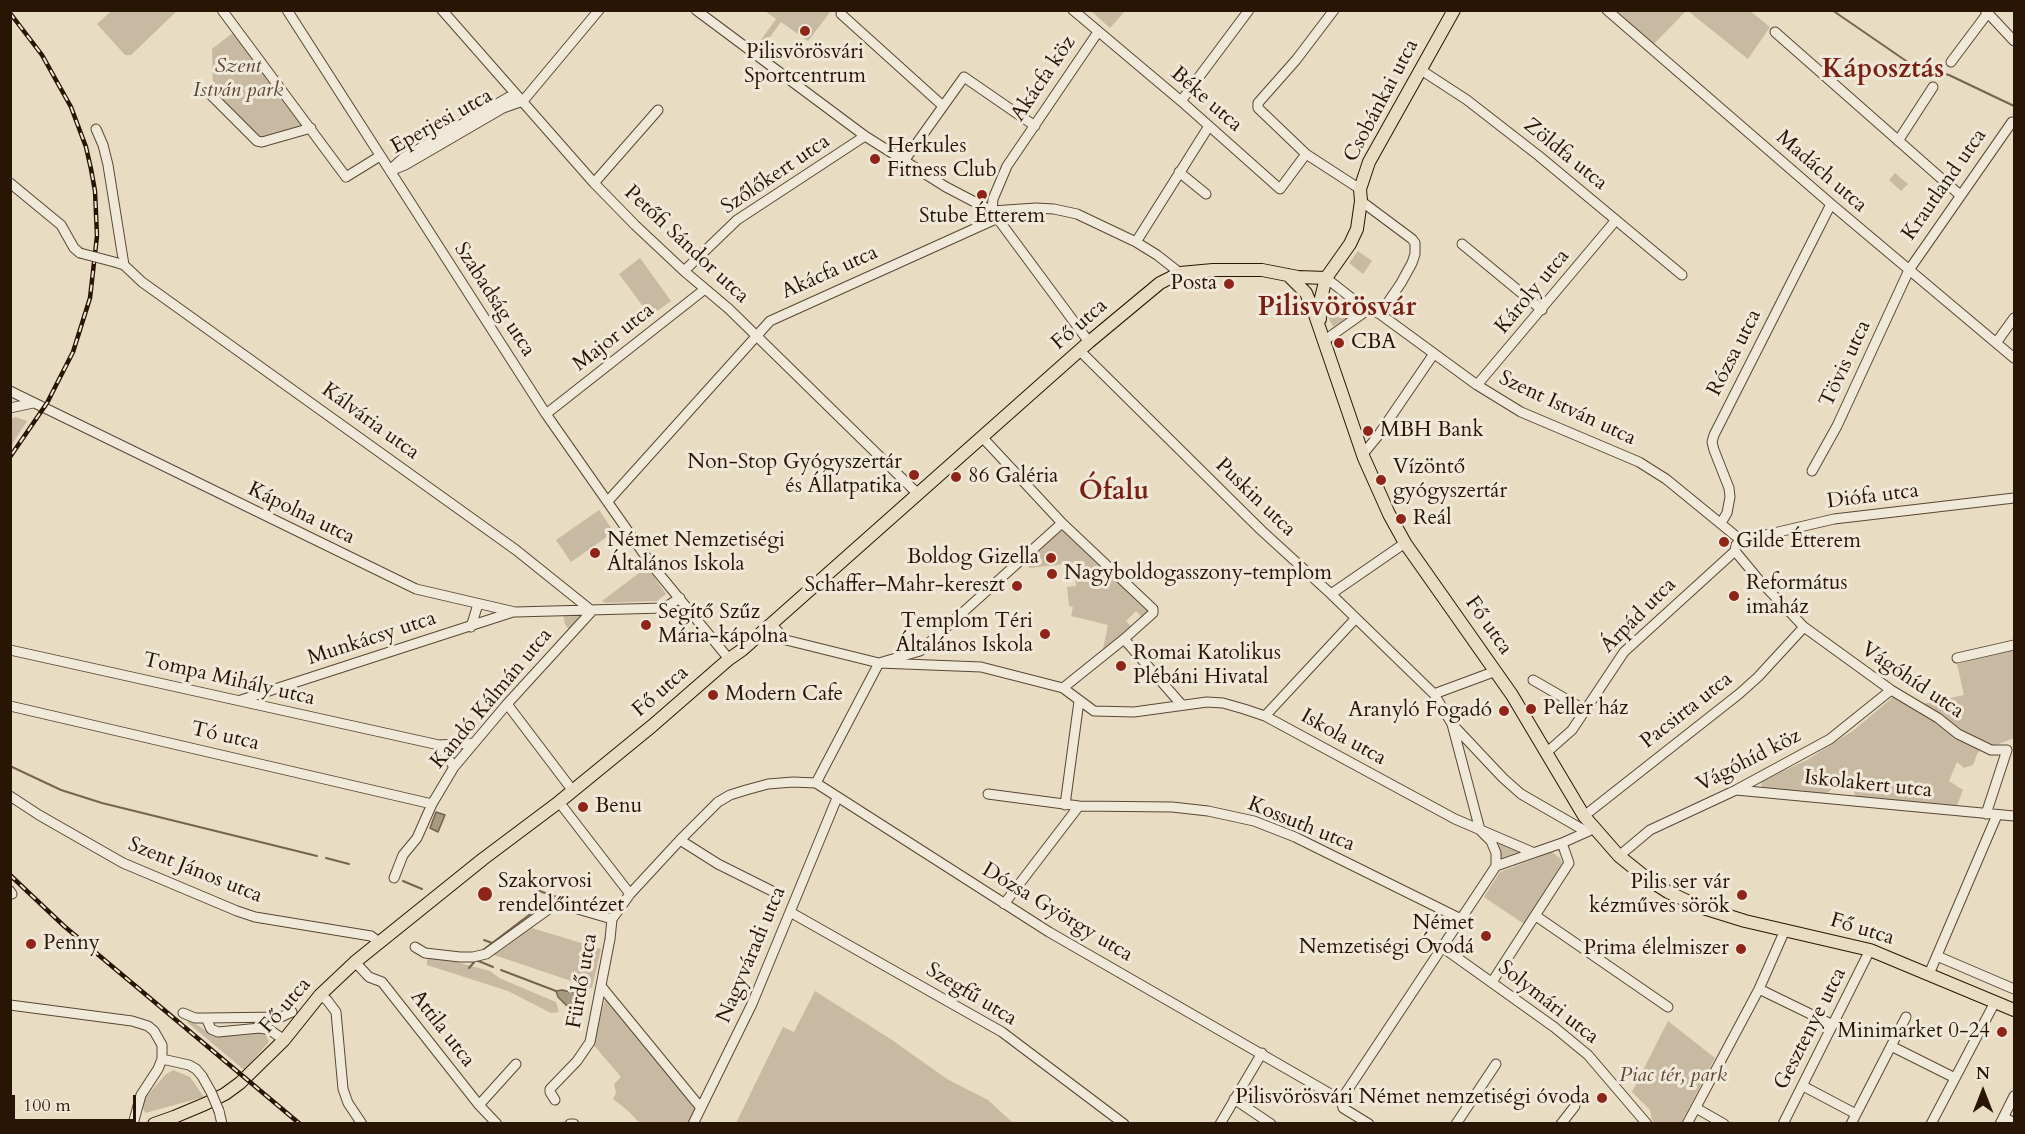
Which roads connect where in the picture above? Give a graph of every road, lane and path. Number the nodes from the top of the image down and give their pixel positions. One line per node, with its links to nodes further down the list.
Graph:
1 (222, 10): 27 (street)
2 (287, 10): 32 (street, Szabadság utca)
3 (442, 10): 21 (street, Petőfi Sándor utca)
4 (599, 10): 21 (street, Eperjesi utca)
5 (696, 10): 29 (street)
6 (1073, 10): 13 (street, Béke utca)
7 (1249, 10): 20 (street)
8 (1334, 10): 31 (street)
9 (1454, 10): 17 (main road, Csobánkai utca)
10 (1607, 10): 41 (street, Madách utca)
11 (1986, 12): 15 (street); 16 (street)
12 (841, 14): 22 (street)
13 (1098, 32): 20 (street, Béke utca); 25 (street, Akácfa köz)
14 (1774, 32): 30 (street)
15 (2014, 40)
16 (1951, 62)
17 (1420, 70): 39 (main road, Csobánkai utca); 43 (street, Zöldfa utca)
18 (1933, 87): 30 (street)
19 (209, 93): 27 (street)
20 (1181, 100): 26 (street, Béke utca)
21 (523, 101): 34 (street, Eperjesi utca); 37 (street, Petőfi Sándor utca)
22 (944, 106): 25 (street); 33 (street)
23 (658, 110): 37 (street)
24 (2012, 122): 40 (street, Krautland utca)
25 (1035, 126): 42 (street, Akácfa köz)
26 (1209, 126): 31 (street, Béke utca); 35 (street)
27 (310, 128): 32 (street)
28 (96, 129): 46 (street)
29 (865, 136): 33 (street); 48 (street, Szőlőkert utca)
30 (1898, 141): 40 (street)
31 (1306, 154): 39 (street)
32 (380, 156): 34 (street, Szabadság utca)
33 (904, 161): 42 (street)
34 (390, 171): 70 (street, Szabadság utca)
35 (1179, 172): 38 (street); 44 (street)
36 (10, 183): 46 (street, Kálvária utca, bridge)
37 (594, 183): 48 (street, Petőfi Sándor utca)
38 (1206, 194)
39 (1361, 195): 52 (main road, Csobánkai utca); 57 (street)
40 (1960, 195): 47 (street, Krautland utca)
41 (1831, 204): 47 (street, Madách utca); 78 (street, Rózsa utca)
42 (994, 215): 44 (street); 59 (street, Akácfa utca); 61 (street)
43 (1616, 220): 51 (street, Zöldfa utca); 56 (street, Károly utca)
44 (1136, 242): 49 (street)
45 (1462, 244): 56 (street)
46 (121, 264): 85 (street, Kálvária utca)
47 (1909, 270): 62 (street, Madách utca); 73 (street, Tövis utca)
48 (684, 271): 53 (street, Petőfi Sándor utca)
49 (1180, 273): 50 (main road, Fő utca); 61 (main road, Fő utca)
50 (1288, 275): 52 (main road); 54 (main road, Fő utca)
51 (1682, 275)
52 (1324, 279): 54 (main road, Csobánkai utca); 55 (street, Szent István utca); 60 (main road)
53 (705, 289): 59 (street, Petőfi Sándor utca); 70 (street, Major utca)
54 (1306, 293): 60 (main road, Fő utca)
55 (1369, 309): 57 (street, Szent István utca); 60 (street)
56 (1542, 310): 66 (street, Károly utca)
57 (1380, 314): 64 (street, Szent István utca)
58 (2014, 318): 62 (street)
59 (755, 335): 74 (street, Petőfi Sándor utca); 76 (street, Akácfa utca)
60 (1323, 336): 72 (main road, Fő utca)
61 (1089, 342): 63 (main road, Fő utca)
62 (1996, 344): 65 (street, Madách utca)
63 (1079, 350): 71 (main road, Fő utca); 82 (street, Puskin utca)
64 (1433, 355): 66 (street, Szent István utca); 72 (street)
65 (2014, 358)
66 (1477, 386): 78 (street, Szent István utca)
67 (10, 391): 68 (street, Kápolna utca)
68 (33, 403): 69 (street); 84 (street, Kápolna utca)
69 (10, 408)
70 (546, 414): 76 (street, Szabadság utca)
71 (983, 438): 74 (main road, Fő utca); 77 (street)
72 (1362, 454): 80 (main road, Fő utca)
73 (1812, 471)
74 (918, 494): 88 (main road, Fő utca)
75 (2014, 498): 79 (street, Diófa utca)
76 (608, 501): 83 (street, Szabadság utca)
77 (1062, 523): 91 (street); 96 (street)
78 (1721, 523): 79 (street, Szent István utca)
79 (1737, 537): 81 (street)
80 (1405, 543): 82 (street); 97 (main road, Fő utca)
81 (1735, 551): 90 (street, Vágóhíd utca); 107 (street, Árpád utca)
82 (1331, 594): 87 (street, Puskin utca)
83 (680, 599): 85 (street, Kápolna utca); 95 (street, Szabadság utca)
84 (478, 604): 86 (street, Kápolna utca); 89 (street)
85 (592, 611): 86 (street, Kápolna utca); 105 (street, Kandó Kálmán utca)
86 (516, 612): 89 (street, Munkácsy utca)
87 (1356, 618): 101 (street, Puskin utca); 108 (street)
88 (772, 625): 95 (main road, Fő utca); 96 (street, Iskola utca)
89 (471, 627): 102 (street, Munkácsy utca)
90 (1804, 627): 100 (street, Vágóhíd utca); 127 (street, Pacsirta utca)
91 (1124, 639): 99 (street); 104 (street)
92 (2014, 645): 94 (street)
93 (10, 650): 102 (street, Tompa Mihály utca)
94 (1957, 658)
95 (729, 659): 117 (main road, Fő utca)
96 (879, 663): 99 (street, Iskola utca); 115 (street)
97 (1496, 670): 101 (street); 113 (main road, Fő utca)
98 (1533, 680): 107 (street)
99 (1063, 688): 103 (street, Iskola utca)
100 (1891, 690): 112 (street, Vágóhíd utca); 116 (street, Vágóhíd köz)
101 (1434, 694): 109 (street, Puskin utca)
102 (240, 700): 111 (street, Tompa Mihály utca)
103 (1079, 701): 104 (street, Iskola utca); 123 (street)
104 (1181, 704): 108 (street, Iskola utca)
105 (507, 705): 110 (street, Kandó Kálmán utca); 117 (street)
106 (10, 706): 122 (street, Tó utca)
107 (1585, 710): 113 (street, Árpád utca)
108 (1265, 716): 129 (street, Iskola utca)
109 (1452, 724): 129 (street, Puskin utca); 130 (street)
110 (473, 743): 111 (street, Tompa Mihály utca); 114 (street, Kandó Kálmán utca)
111 (439, 745): 114 (street)
112 (2011, 750): 125 (street, Vágóhíd utca)
113 (1546, 753): 127 (main road, Fő utca)
114 (454, 767): 122 (street, Kandó Kálmán utca)
115 (816, 783): 120 (street, Dózsa György utca); 131 (street)
116 (1736, 790): 125 (street, Iskolakert utca); 134 (street, Vágóhíd köz)
117 (573, 791): 121 (main road, Fő utca)
118 (988, 794): 123 (street, Kossuth utca)
119 (10, 796): 145 (street, Szent János utca)
120 (837, 798): 139 (street, Dózsa György utca); 140 (street, Nagyváradi utca)
121 (559, 802): 138 (street); 145 (main road, Fő utca)
122 (432, 804): 136 (street, Kandó Kálmán utca)
123 (1065, 805): 124 (street, Kossuth utca)
124 (1079, 806): 139 (street); 143 (street, Kossuth utca)
125 (1986, 814): 126 (street, Iskolakert utca)
126 (1997, 815): 128 (street, Iskolakert utca); 149 (street)
127 (1584, 816): 130 (main road, Fő utca)
128 (2014, 816)
129 (1480, 830): 133 (street, Iskola utca); 135 (street)
130 (1590, 831): 132 (street); 134 (main road, Fő utca)
131 (680, 840): 137 (street); 138 (street)
132 (1562, 843): 133 (street); 141 (street)
133 (1532, 852): 135 (street)
134 (1619, 856): 144 (main road, Fő utca)
135 (1496, 866): 143 (street)
136 (394, 878)
137 (776, 893)
138 (630, 894): 142 (street, Fürdő utca)
139 (1004, 904): 168 (street, Dózsa György utca)
140 (790, 912): 180 (street, Nagyváradi utca); 191 (street, Szegfű utca)
141 (1536, 916): 152 (street); 159 (street)
142 (612, 919): 146 (street); 153 (street, Fürdő utca)
143 (1461, 919): 147 (street)
144 (1785, 930): 148 (main road, Fő utca); 154 (street)
145 (379, 942): 150 (main road, Fő utca)
146 (415, 947)
147 (1442, 947): 152 (street, Solymári utca); 177 (street)
148 (1870, 950): 151 (main road, Fő utca); 165 (street, Gesztenye utca)
149 (1937, 956): 151 (street); 155 (street)
150 (355, 962): 156 (main road, Fő utca); 178 (street, Attila utca)
151 (1929, 974): 157 (main road, Fő utca)
152 (1492, 982): 197 (street, Solymári utca)
153 (601, 987): 176 (street, Fürdő utca); 180 (street)
154 (1760, 988): 165 (street); 181 (street)
155 (2014, 989)
156 (320, 995): 166 (main road, Fő utca); 188 (street)
157 (1995, 1002): 160 (main road, Fő utca); 172 (street)
158 (10, 1005): 169 (street)
159 (1668, 1007)
160 (2014, 1010)
161 (292, 1012): 164 (street)
162 (183, 1013): 164 (street)
163 (1906, 1017): 167 (street)
164 (206, 1018): 166 (street)
165 (1833, 1025): 173 (street, Gesztenye utca)
166 (284, 1040): 186 (main road, Fő utca)
167 (1891, 1046): 172 (street); 182 (street)
168 (1262, 1053): 175 (street); 177 (street, Dózsa György utca)
169 (162, 1059): 185 (street); 187 (street, bridge)
170 (516, 1064): 178 (street)
171 (1496, 1064): 195 (street)
172 (1955, 1078): 202 (street)
173 (1803, 1086): 182 (street); 200 (street, Gesztenye utca)
174 (2014, 1096): 183 (street)
175 (1234, 1099): 192 (street); 193 (street)
176 (555, 1100)
177 (1341, 1100): 194 (street, Dózsa György utca)
178 (479, 1105): 189 (street, Attila utca)
179 (1575, 1106): 196 (street)
180 (701, 1108): 190 (street, Nagyváradi utca)
181 (1696, 1108): 198 (street); 199 (street)
182 (1856, 1114): 201 (street)
183 (2002, 1120): 184 (street)
184 (2014, 1123)
185 (133, 1124)
186 (154, 1124)
187 (222, 1124)
188 (362, 1124)
189 (497, 1124)
190 (693, 1124)
191 (1124, 1124)
192 (1220, 1124)
193 (1271, 1124)
194 (1369, 1124)
195 (1456, 1124)
196 (1561, 1124)
197 (1647, 1124)
198 (1688, 1124)
199 (1724, 1124)
200 (1783, 1124)
201 (1851, 1124)
202 (1931, 1124)

